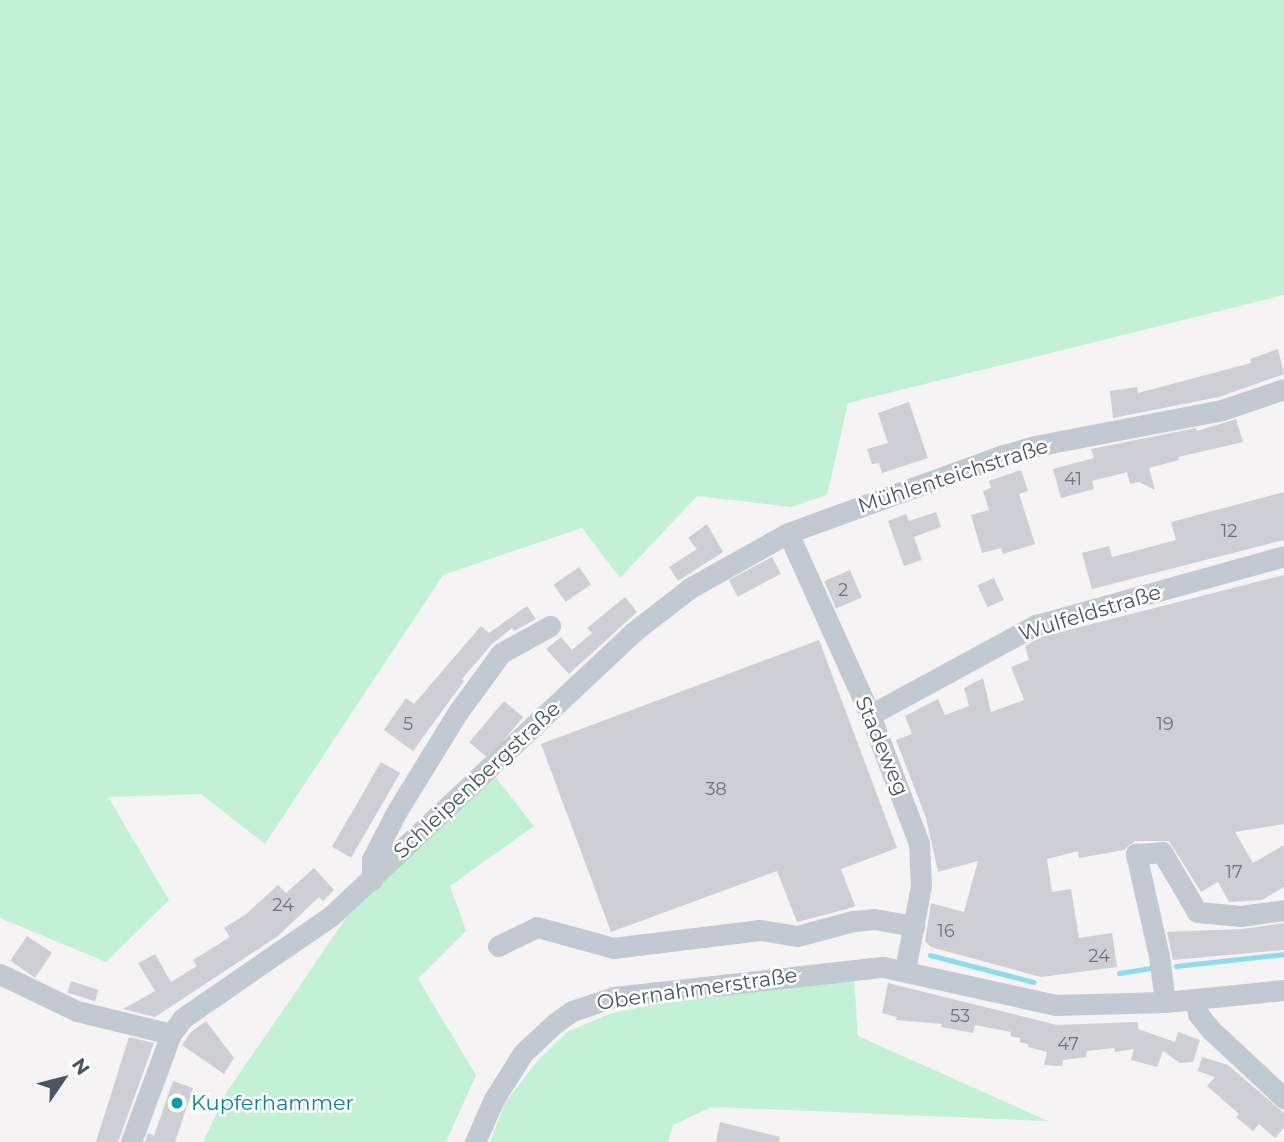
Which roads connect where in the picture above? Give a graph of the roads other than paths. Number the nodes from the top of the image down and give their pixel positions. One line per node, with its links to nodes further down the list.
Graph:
1 (1284, 389): 2 (street, Mühlenteichstraße)
2 (788, 533): 5 (street, Stadeweg); 6 (street, Schleipenbergstraße)
3 (1284, 556): 5 (street, Wulfeldstraße)
4 (550, 626): 6 (street)
5 (870, 715): 8 (street, Stadeweg)
6 (372, 880): 15 (street, Schleipenbergstraße)
7 (1284, 910): 14 (street)
8 (914, 926): 9 (street); 10 (street, Stadeweg)
9 (498, 946)
10 (905, 970): 14 (street, Obernahmerstraße); 18 (street, Obernahmerstraße)
11 (0, 974): 15 (street)
12 (1284, 989): 13 (street, Obernahmerstraße)
13 (1196, 1000): 14 (street, Obernahmerstraße); 16 (street)
14 (1165, 1002)
15 (171, 1034): 17 (street, Schleipenbergstraße)
16 (1284, 1098)
17 (131, 1142)
18 (475, 1142)

